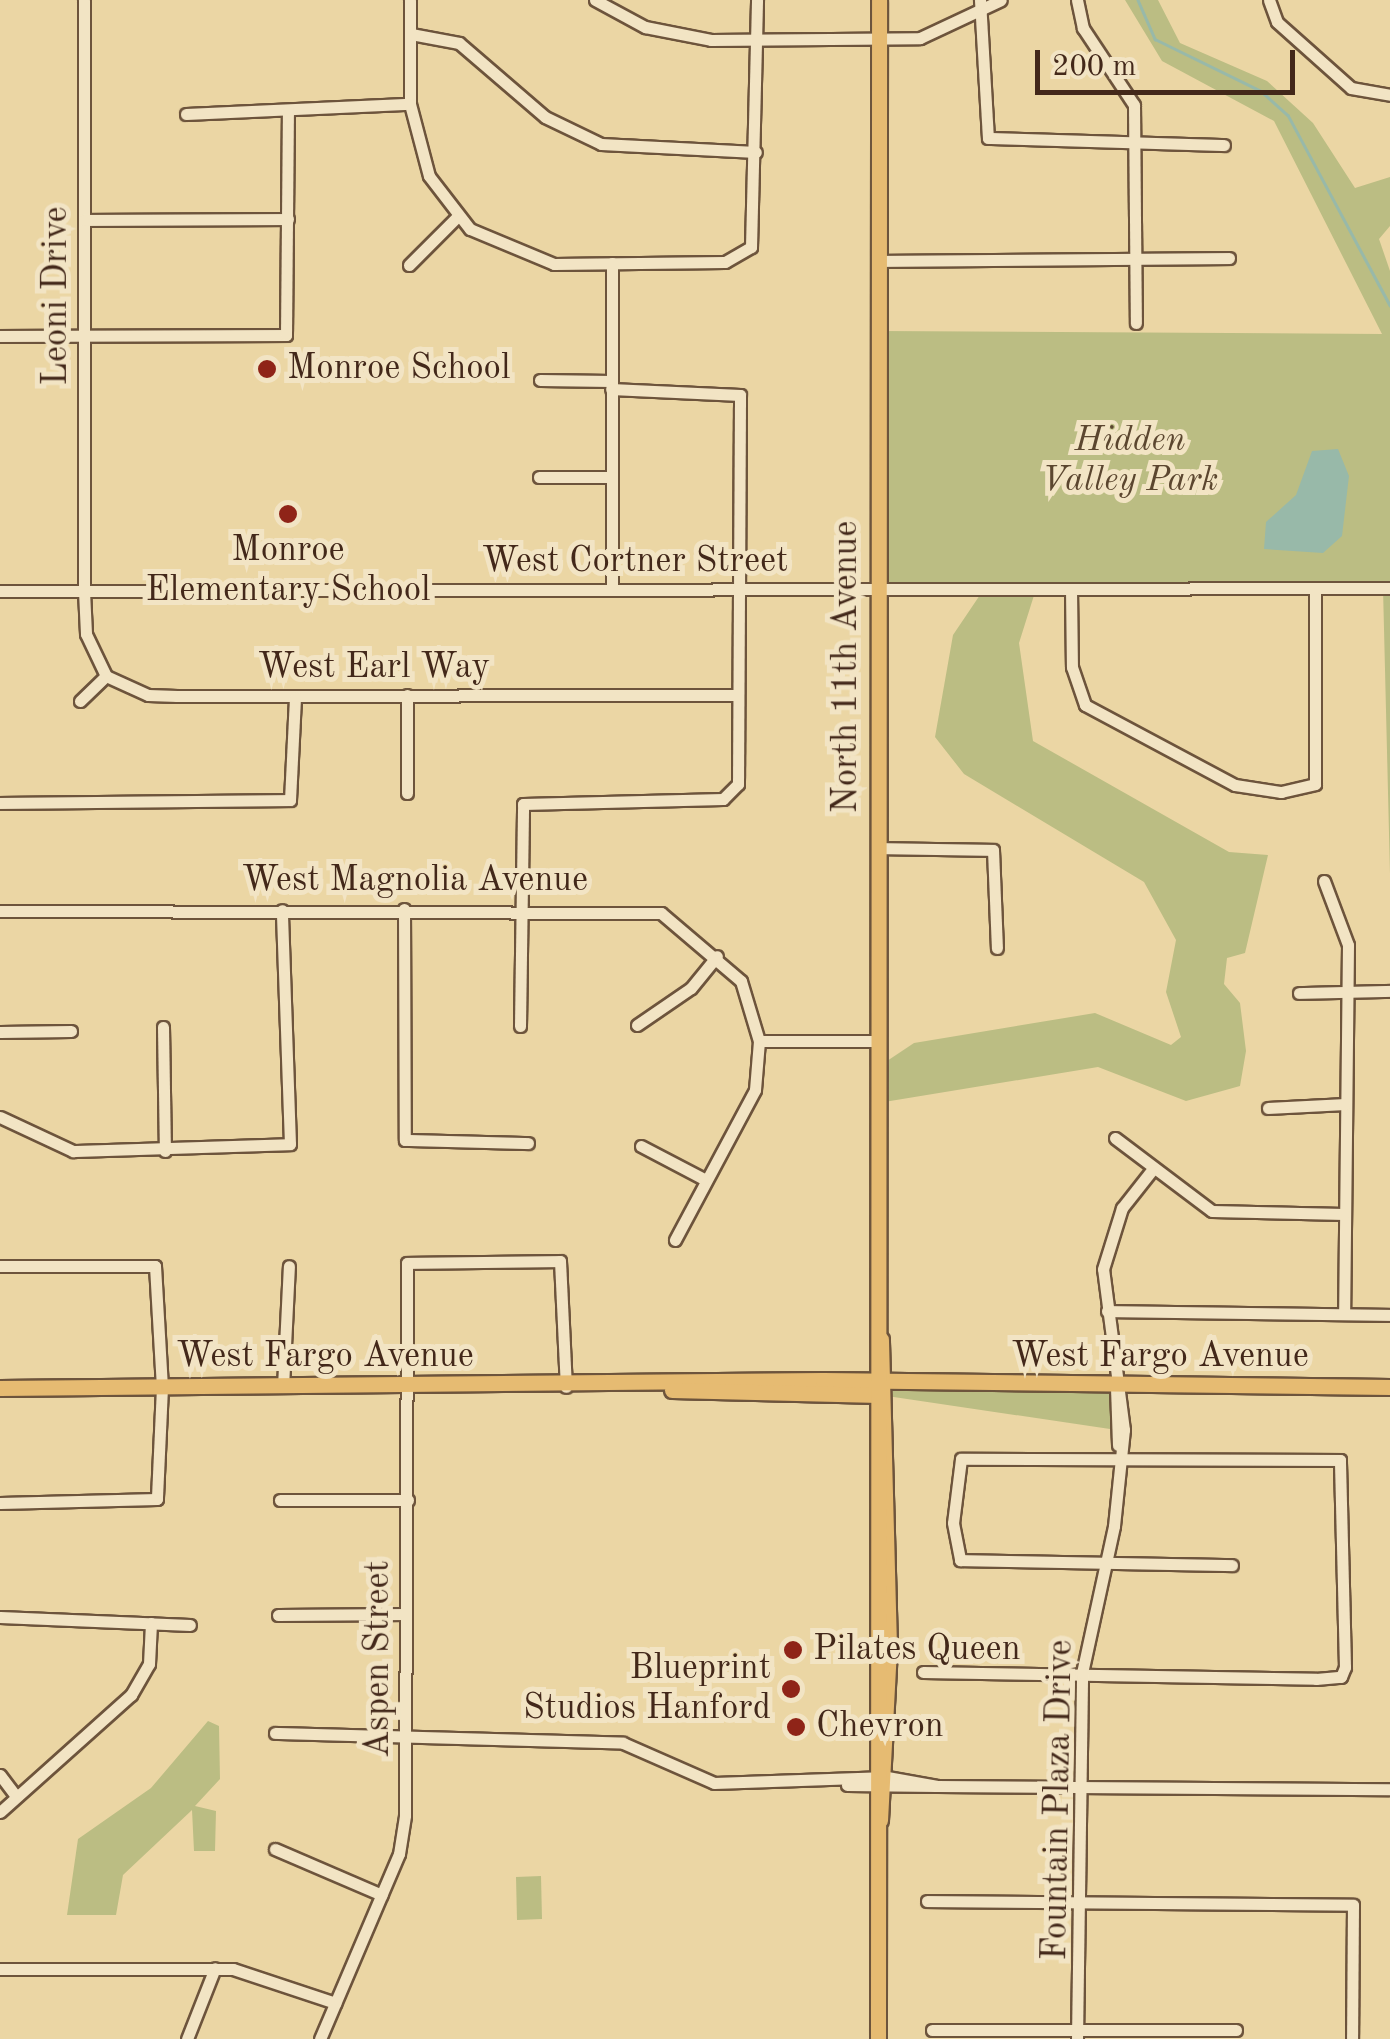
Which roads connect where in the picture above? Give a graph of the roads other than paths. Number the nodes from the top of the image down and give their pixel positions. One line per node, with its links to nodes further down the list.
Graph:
1 (84, 0): 21 (street, Leoni Drive)
2 (410, 0): 10 (street)
3 (595, 0): 11 (street)
4 (757, 0): 11 (street)
5 (879, 0): 12 (main road, North 11th Avenue)
6 (1001, 0): 9 (street)
7 (1077, 0): 17 (street)
8 (1269, 0): 13 (street)
9 (981, 6): 12 (street); 17 (street)
10 (411, 34): 14 (street); 19 (street)
11 (758, 40): 12 (street); 19 (street)
12 (879, 40): 25 (main road, North 11th Avenue)
13 (1390, 96)
14 (410, 104): 15 (street); 20 (street)
15 (288, 110): 16 (street); 22 (street)
16 (186, 114)
17 (1135, 138): 18 (street); 23 (street)
18 (1224, 145)
19 (756, 152): 26 (street)
20 (457, 217): 26 (street); 27 (street)
21 (84, 220): 22 (street); 30 (street, Leoni Drive)
22 (288, 220): 30 (street)
23 (1136, 258): 24 (street); 25 (street); 28 (street)
24 (1229, 258)
25 (878, 260): 40 (main road, North 11th Avenue)
26 (612, 263): 32 (street)
27 (409, 265)
28 (1136, 323)
29 (0, 336): 30 (street)
30 (85, 336): 42 (street, Leoni Drive)
31 (540, 380): 32 (street)
32 (611, 385): 34 (street); 35 (street)
33 (539, 476): 34 (street)
34 (612, 477): 39 (street)
35 (741, 588): 39 (street, West Cortner Street); 40 (street, West Cortner Street); 44 (street)
36 (1071, 588): 37 (street, West Cortner Street); 37 (street); 40 (street, West Cortner Street)
37 (1314, 588): 38 (street, West Cortner Street)
38 (1390, 588)
39 (612, 589): 42 (street, West Cortner Street)
40 (877, 589): 50 (main road, North 11th Avenue)
41 (0, 591): 42 (street, West Cortner Street)
42 (84, 591): 43 (street)
43 (106, 676): 46 (street, West Earl Way); 47 (street)
44 (736, 695): 45 (street, West Earl Way); 52 (street)
45 (406, 696): 46 (street, West Earl Way); 48 (street)
46 (295, 697): 49 (street)
47 (80, 701)
48 (407, 793)
49 (0, 803)
50 (878, 848): 56 (street); 67 (main road, North 11th Avenue)
51 (1324, 882): 58 (street)
52 (520, 908): 53 (street, West Magnolia Avenue); 57 (street, West Magnolia Avenue); 62 (street)
53 (404, 909): 54 (street, West Magnolia Avenue); 72 (street)
54 (282, 910): 55 (street, West Magnolia Avenue); 74 (street)
55 (0, 911)
56 (997, 948)
57 (717, 956): 61 (street); 66 (street, West Magnolia Avenue)
58 (1348, 986): 59 (street); 60 (street); 68 (street)
59 (1299, 992)
60 (1390, 992)
61 (637, 1024)
62 (520, 1026)
63 (163, 1027): 74 (street)
64 (71, 1031): 65 (street)
65 (0, 1032)
66 (759, 1041): 67 (street); 76 (street)
67 (878, 1041): 91 (main road, North 11th Avenue)
68 (1345, 1104): 69 (street); 77 (street)
69 (1268, 1108)
70 (0, 1116): 74 (street)
71 (1115, 1138): 75 (street)
72 (528, 1143)
73 (641, 1146): 76 (street)
74 (165, 1151)
75 (1152, 1170): 77 (street); 81 (street, Fountain Plaza Drive)
76 (706, 1180): 78 (street)
77 (1344, 1214): 82 (street)
78 (675, 1240)
79 (0, 1266): 85 (street)
80 (289, 1266): 84 (street)
81 (1107, 1311): 82 (street); 88 (street, Fountain Plaza Drive)
82 (1344, 1314): 83 (street)
83 (1390, 1315)
84 (283, 1386): 85 (main road, West Fargo Avenue); 86 (main road, West Fargo Avenue)
85 (162, 1387): 90 (main road, West Fargo Avenue); 95 (street)
86 (408, 1387): 87 (main road, West Fargo Avenue); 87 (street, Aspen Street); 94 (street, Aspen Street)
87 (566, 1387): 91 (main road, West Fargo Avenue)
88 (1116, 1387): 89 (main road, West Fargo Avenue); 91 (main road, West Fargo Avenue); 92 (street, Fountain Plaza Drive)
89 (1390, 1387)
90 (0, 1388)
91 (880, 1388): 96 (main road, North 11th Avenue); 104 (main road, North 11th Avenue)
92 (1116, 1461): 97 (street, Fountain Plaza Drive); 97 (street); 106 (street)
93 (280, 1500): 94 (street)
94 (408, 1500): 99 (street, Aspen Street)
95 (0, 1503)
96 (871, 1551): 104 (main road, North 11th Avenue); 110 (main road, North 11th Avenue)
97 (1107, 1564): 98 (street); 106 (street, Fountain Plaza Drive)
98 (1232, 1565)
99 (406, 1614): 100 (street); 108 (street, Aspen Street)
100 (278, 1616)
101 (0, 1617): 102 (street)
102 (151, 1623): 103 (street); 113 (street)
103 (190, 1625)
104 (888, 1647): 110 (main road, North 11th Avenue)
105 (923, 1672): 106 (street)
106 (1082, 1672): 111 (street, Fountain Plaza Drive)
107 (275, 1732): 108 (street)
108 (407, 1732): 110 (street); 116 (street, Aspen Street)
109 (0, 1775): 113 (street)
110 (879, 1784): 111 (street); 127 (main road, North 11th Avenue)
111 (1085, 1785): 112 (street); 118 (street, Fountain Plaza Drive)
112 (1390, 1790)
113 (16, 1796): 114 (street)
114 (0, 1812)
115 (275, 1849): 116 (street)
116 (382, 1895): 121 (street, Aspen Street)
117 (927, 1902): 118 (street)
118 (1083, 1904): 124 (street, Fountain Plaza Drive); 128 (street)
119 (215, 1968): 120 (street); 121 (street); 125 (street)
120 (0, 1969)
121 (335, 2003): 126 (street, Aspen Street)
122 (932, 2030): 124 (street)
123 (1236, 2030): 124 (street)
124 (1078, 2034)
125 (187, 2039)
126 (320, 2039)
127 (878, 2039)
128 (1352, 2039)

